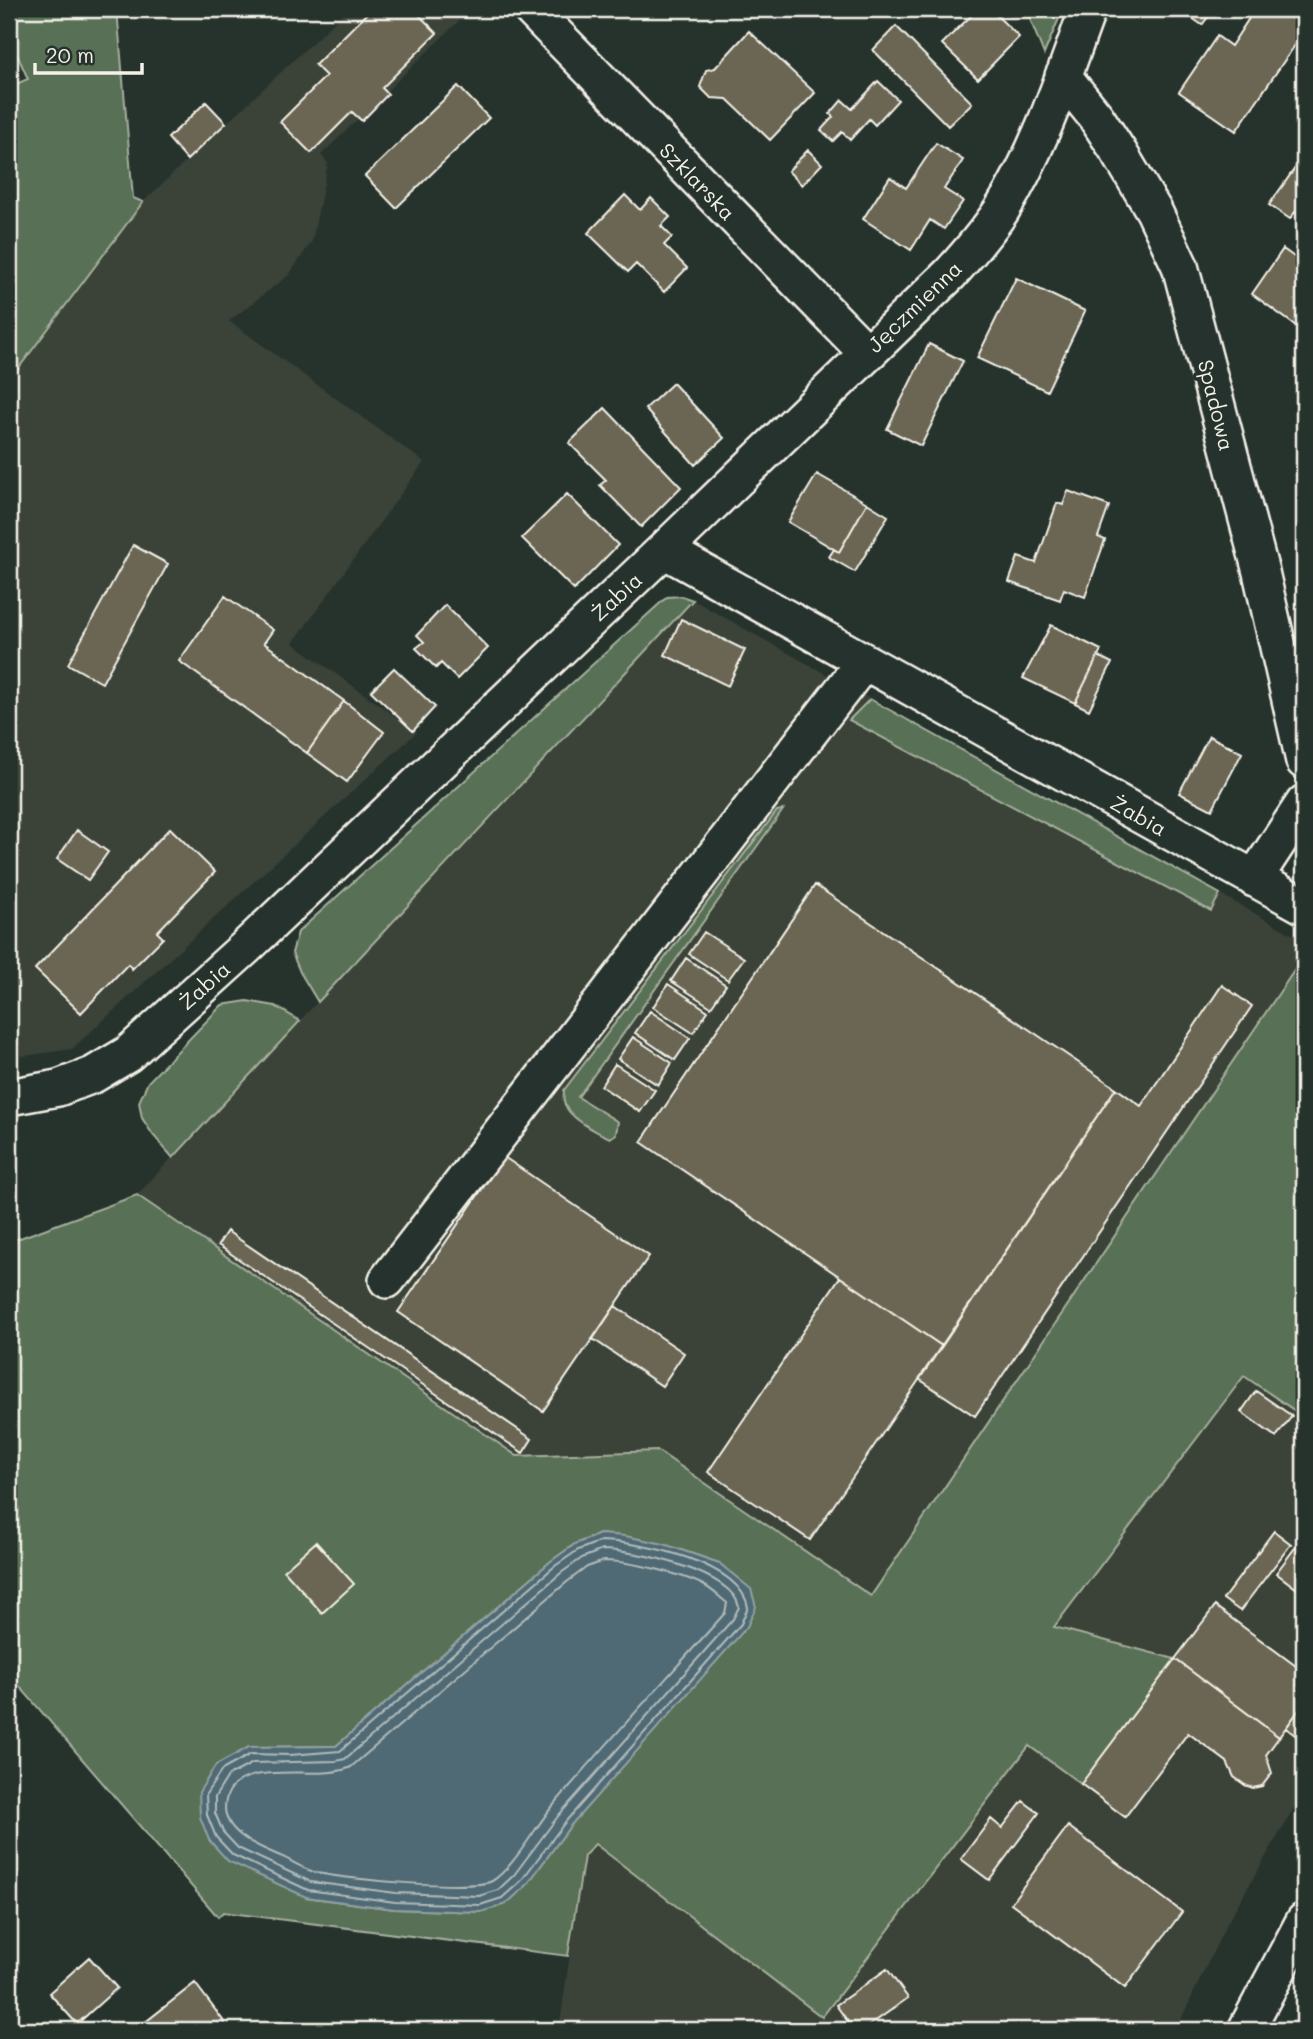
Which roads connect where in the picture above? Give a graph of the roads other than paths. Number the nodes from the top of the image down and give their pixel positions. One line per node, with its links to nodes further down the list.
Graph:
1 (531, 9): 4 (street, Szklarska)
2 (1088, 9): 3 (street, Jęczmienna)
3 (1063, 76): 4 (street, Jęczmienna); 7 (street, Spadowa)
4 (867, 353): 5 (street, Jęczmienna)
5 (664, 550): 6 (street, Żabia); 11 (street, Żabia)
6 (864, 662): 9 (street, Żabia); 12 (street)
7 (1304, 761)
8 (1304, 803): 9 (street)
9 (1254, 879): 10 (street, Żabia)
10 (1304, 906)
11 (9, 1097)
12 (387, 1280)
13 (1304, 1921): 14 (street)
14 (1246, 2030)

